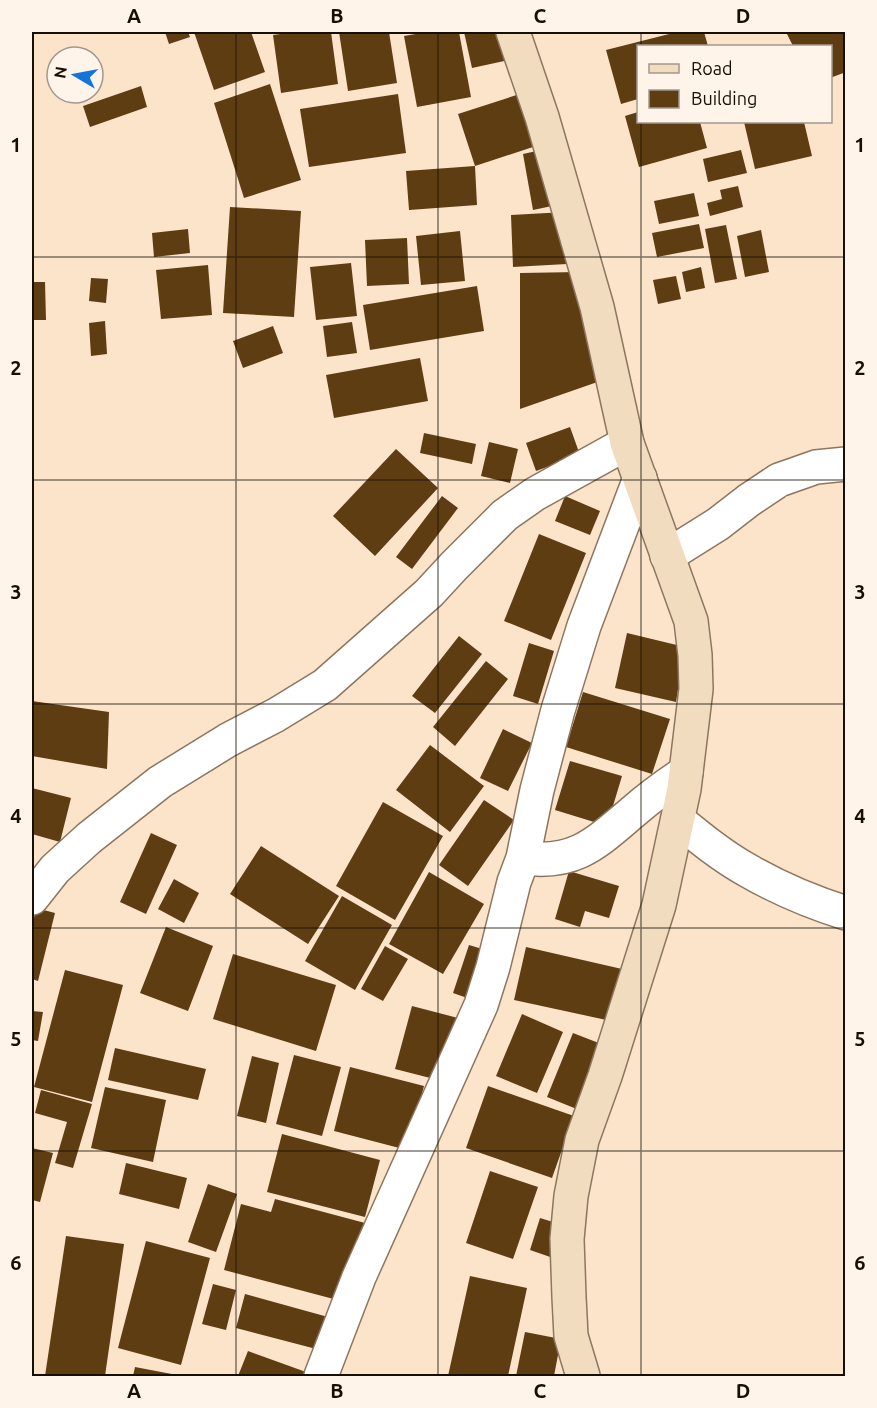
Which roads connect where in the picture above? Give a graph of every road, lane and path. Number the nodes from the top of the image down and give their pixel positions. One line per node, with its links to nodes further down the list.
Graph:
1 (513, 32): 2 (main road)
2 (627, 442): 4 (main road); 9 (street)
3 (846, 464): 5 (street)
4 (640, 478): 5 (main road); 8 (street)
5 (667, 556): 6 (main road)
6 (686, 772): 7 (main road); 8 (street)
7 (678, 820): 10 (street); 11 (main road)
8 (523, 858): 12 (street)
9 (32, 898)
10 (846, 913)
11 (580, 1375)
12 (321, 1377)

